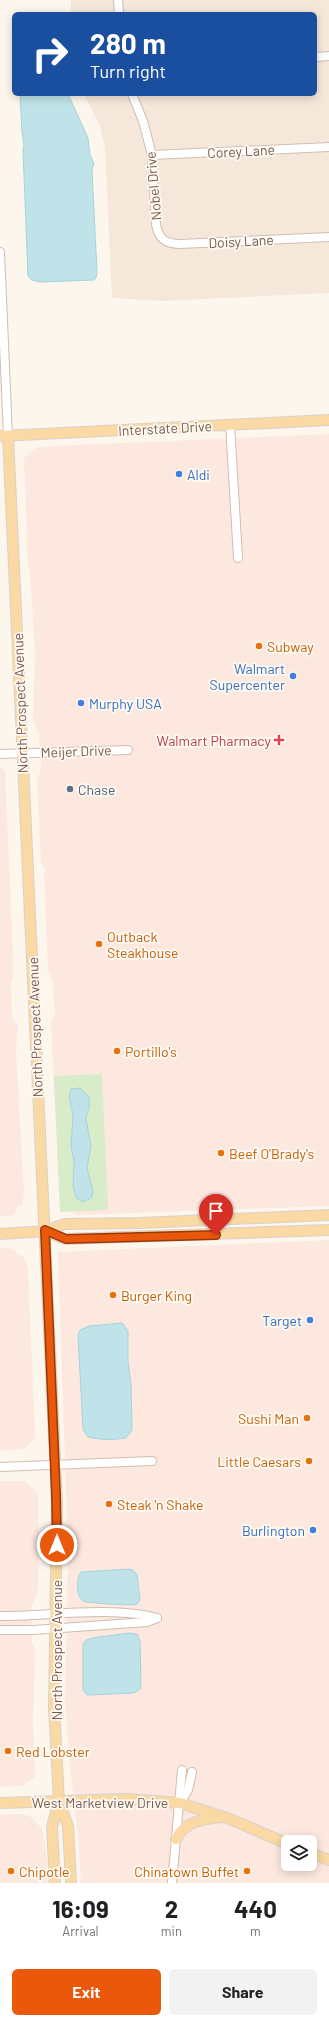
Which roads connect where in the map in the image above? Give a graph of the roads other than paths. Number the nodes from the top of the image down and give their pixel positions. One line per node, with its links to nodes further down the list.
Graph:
1 (118, 0): 2 (street)
2 (119, 12)
3 (329, 56): 4 (street)
4 (317, 57)
5 (133, 96): 7 (street, Nobel Drive)
6 (329, 147): 7 (street, Corey Lane)
7 (152, 155): 8 (street, Nobel Drive)
8 (158, 233): 9 (street, Doisy Lane)
9 (329, 237)
10 (0, 252): 13 (street, North Prospect Avenue)
11 (329, 420): 12 (main road, Interstate Drive)
12 (230, 424): 13 (main road, Interstate Drive); 14 (street)
13 (4, 436): 16 (main road, North Prospect Avenue)
14 (238, 558)
15 (128, 750): 16 (street, Meijer Drive)
16 (22, 753): 17 (street, Meijer Drive); 19 (main road, North Prospect Avenue)
17 (0, 754)
18 (329, 1215): 19 (main road)
19 (45, 1230): 20 (main road); 21 (main road); 23 (main road, North Prospect Avenue)
20 (329, 1230)
21 (0, 1234)
22 (152, 1461): 23 (street)
23 (55, 1464): 24 (street); 25 (main road, North Prospect Avenue)
24 (0, 1467)
25 (55, 1615): 26 (street); 27 (main road, North Prospect Avenue); 27 (street)
26 (0, 1616)
27 (54, 1628): 28 (street); 31 (main road, North Prospect Avenue)
28 (0, 1630)
29 (182, 1770): 33 (street)
30 (192, 1772): 33 (street)
31 (59, 1801): 32 (main road, West Marketview Drive); 33 (main road, West Marketview Drive); 39 (main road, North Prospect Avenue); 40 (main road, North Prospect Avenue)
32 (0, 1803)
33 (180, 1803): 34 (main road, West Marketview Drive); 35 (street)
34 (225, 1817): 35 (main road); 36 (main road, West Marketview Drive)
35 (176, 1839): 41 (street)
36 (281, 1841)
37 (317, 1856): 38 (main road)
38 (329, 1860)
39 (55, 1883)
40 (71, 1883)
41 (172, 1883)

